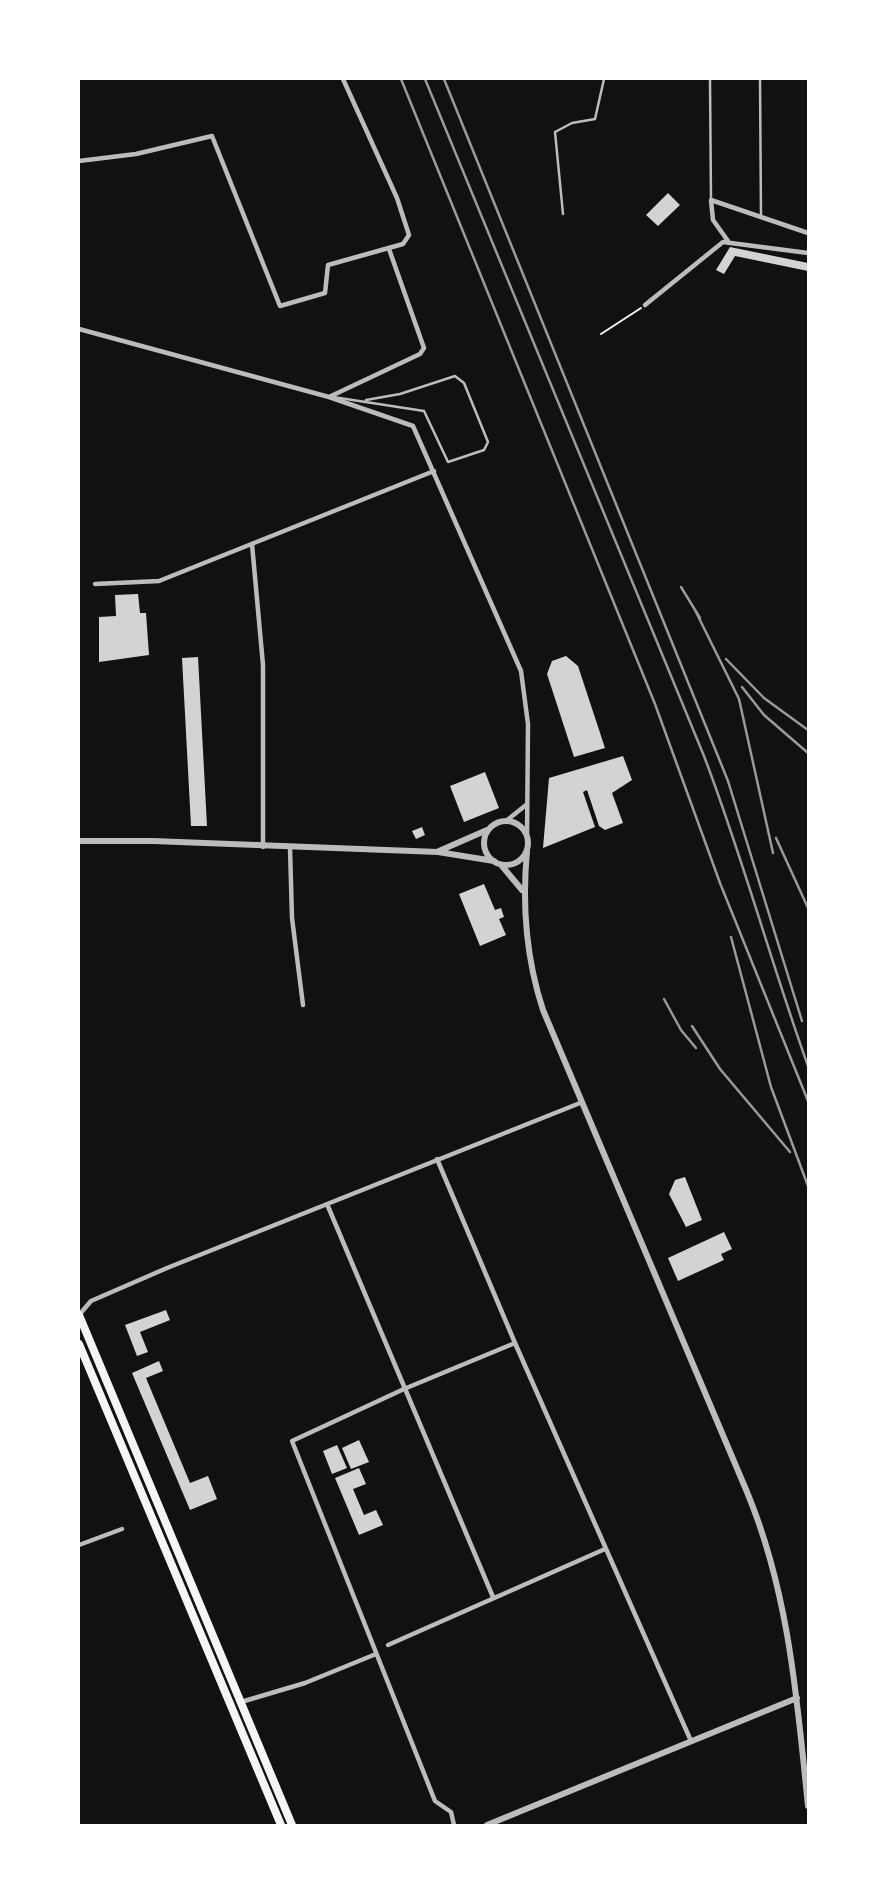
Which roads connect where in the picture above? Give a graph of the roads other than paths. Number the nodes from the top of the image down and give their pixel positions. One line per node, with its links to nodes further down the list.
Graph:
1 (343, 79): 11 (street)
2 (604, 79): 7 (lane)
3 (710, 79): 6 (lane)
4 (760, 79): 8 (lane)
5 (79, 161): 11 (street)
6 (711, 200): 8 (street); 10 (street)
7 (563, 214)
8 (761, 219): 9 (street)
9 (808, 233)
10 (728, 241): 12 (street); 13 (street)
11 (389, 249): 15 (street)
12 (808, 253)
13 (645, 305)
14 (79, 328): 15 (street)
15 (329, 397): 16 (lane); 17 (street)
16 (366, 400): 16 (lane)
17 (434, 471): 18 (street); 20 (street)
18 (251, 544): 19 (street); 25 (street)
19 (95, 584)
20 (527, 805): 21 (street); 23 (street)
21 (506, 821): 22 (street); 23 (street)
22 (490, 828): 28 (street); 29 (street)
23 (527, 838): 27 (street)
24 (79, 841): 25 (street)
25 (263, 847): 26 (street)
26 (290, 848): 28 (street); 31 (street)
27 (527, 851): 29 (street); 30 (street)
28 (438, 852): 29 (street)
29 (497, 863): 30 (street)
30 (523, 891): 32 (street)
31 (303, 1005)
32 (580, 1102): 33 (street); 45 (street)
33 (437, 1159): 34 (street); 37 (street)
34 (327, 1204): 35 (street); 38 (street)
35 (79, 1315): 46 (main road)
36 (79, 1343): 49 (main road)
37 (515, 1343): 38 (street); 41 (street)
38 (404, 1389): 42 (street); 44 (street)
39 (122, 1529): 40 (street)
40 (79, 1545)
41 (605, 1549): 42 (street); 47 (street)
42 (493, 1597): 43 (street)
43 (388, 1645)
44 (376, 1654): 46 (street); 51 (street)
45 (797, 1698): 47 (street); 48 (street)
46 (241, 1703): 50 (main road)
47 (691, 1741): 52 (street)
48 (808, 1806)
49 (281, 1825)
50 (292, 1825)
51 (454, 1825)
52 (487, 1825)

